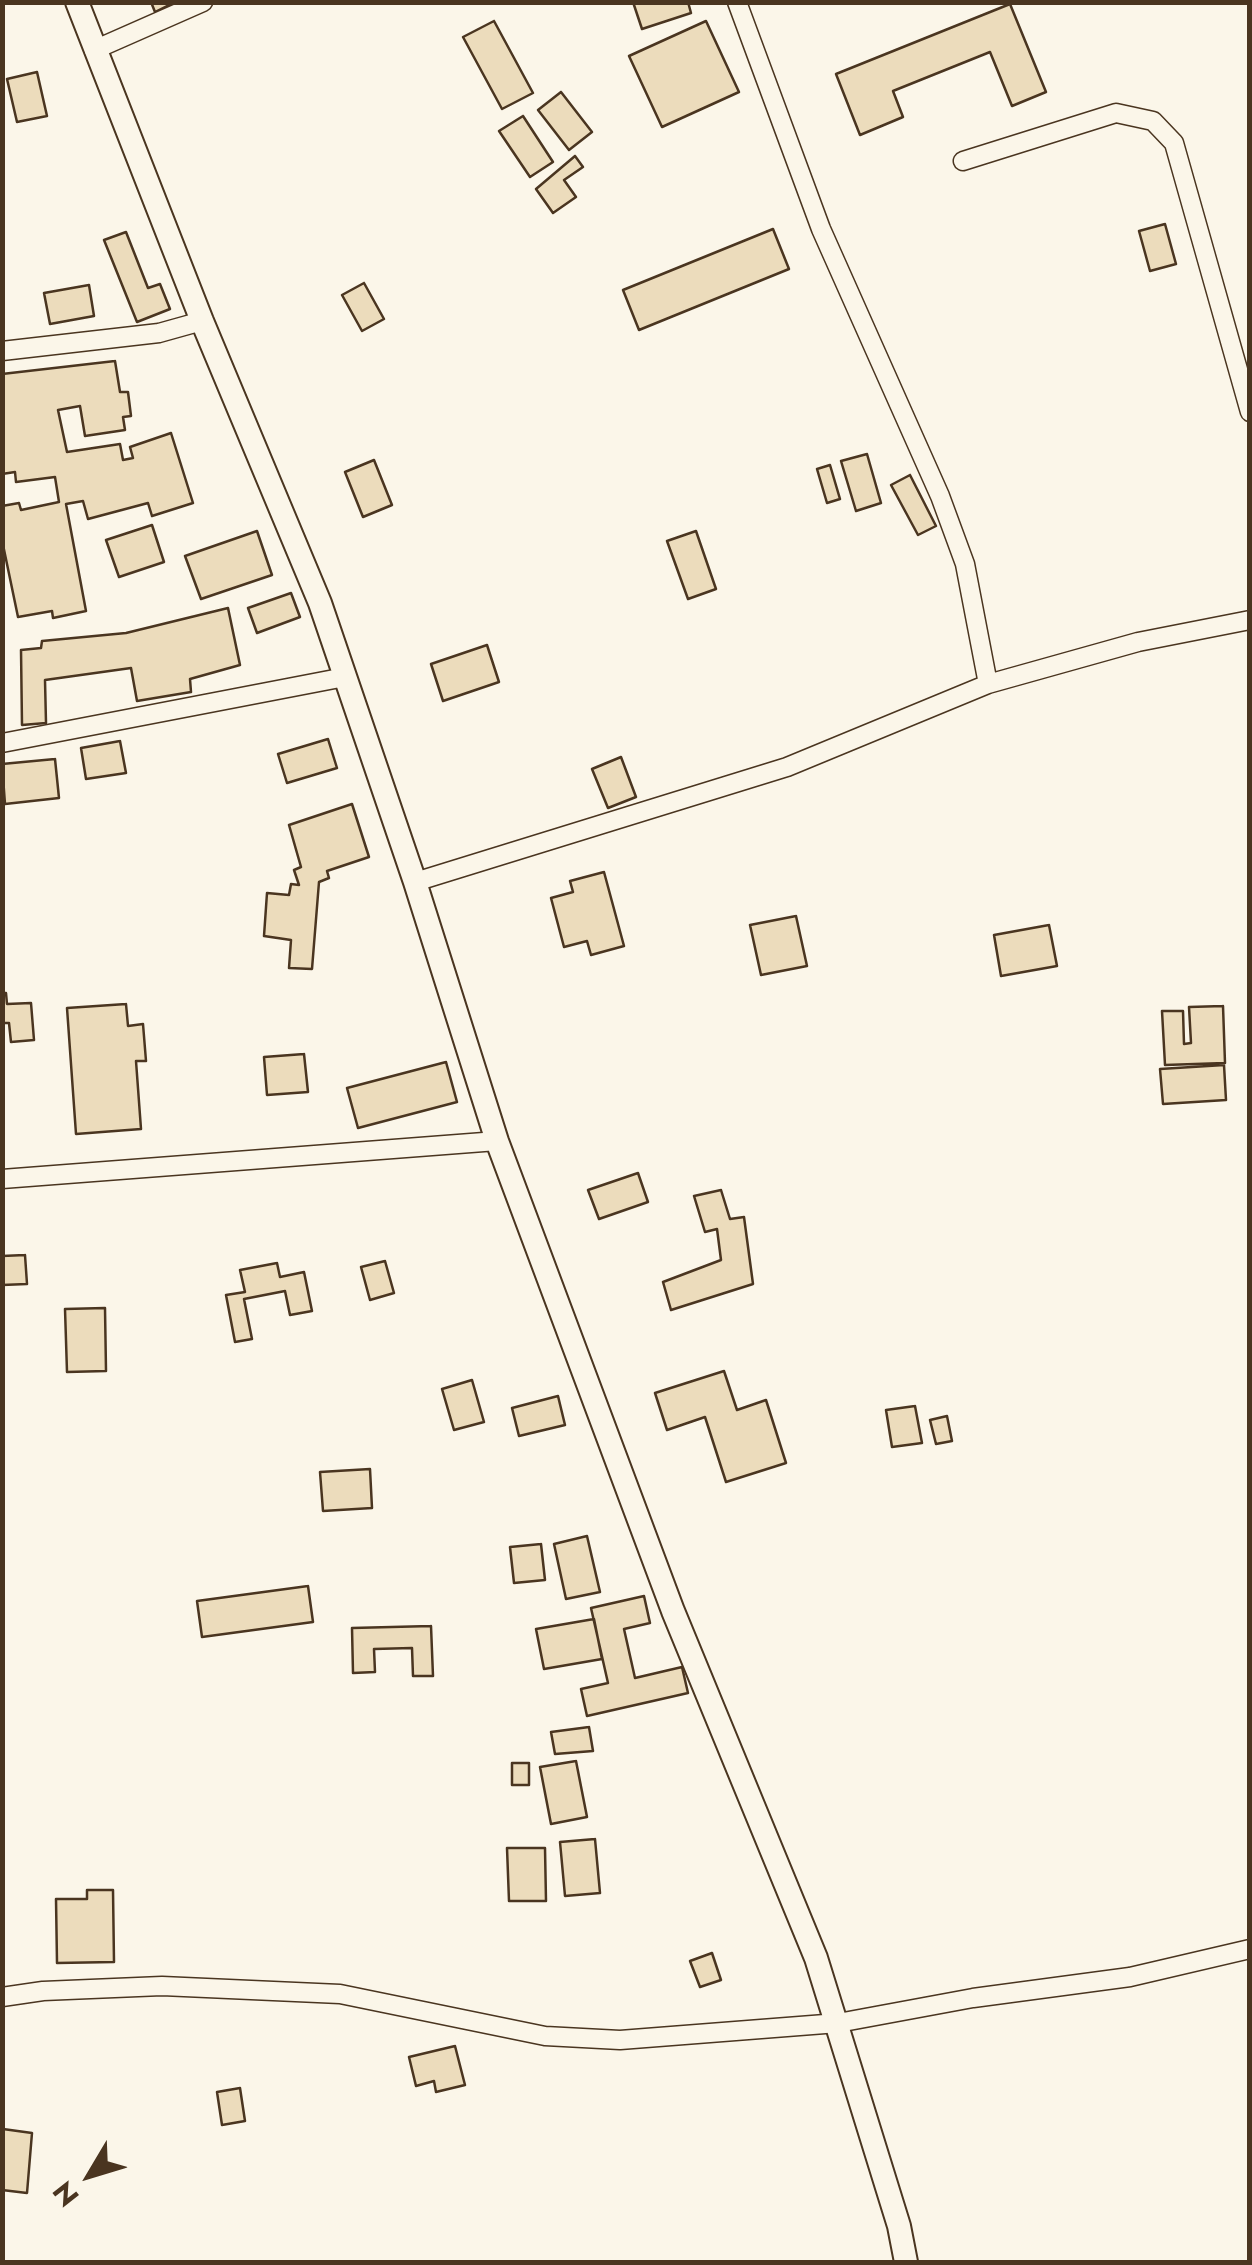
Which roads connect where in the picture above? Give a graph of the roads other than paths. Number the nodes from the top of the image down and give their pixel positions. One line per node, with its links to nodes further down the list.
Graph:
1 (77, 2): 4 (street)
2 (203, 2): 4 (street)
3 (737, 2): 11 (street)
4 (94, 50): 6 (street)
5 (963, 162): 8 (street)
6 (202, 321): 7 (street); 10 (street)
7 (2, 351)
8 (1250, 412)
9 (1250, 620): 11 (street)
10 (345, 677): 12 (street); 13 (street)
11 (988, 684): 13 (street)
12 (2, 743)
13 (415, 882): 14 (street)
14 (497, 1140): 15 (street); 18 (street)
15 (2, 1179)
16 (1250, 1950): 18 (street)
17 (2, 1997): 18 (street)
18 (838, 2024): 19 (street)
19 (906, 2262)

